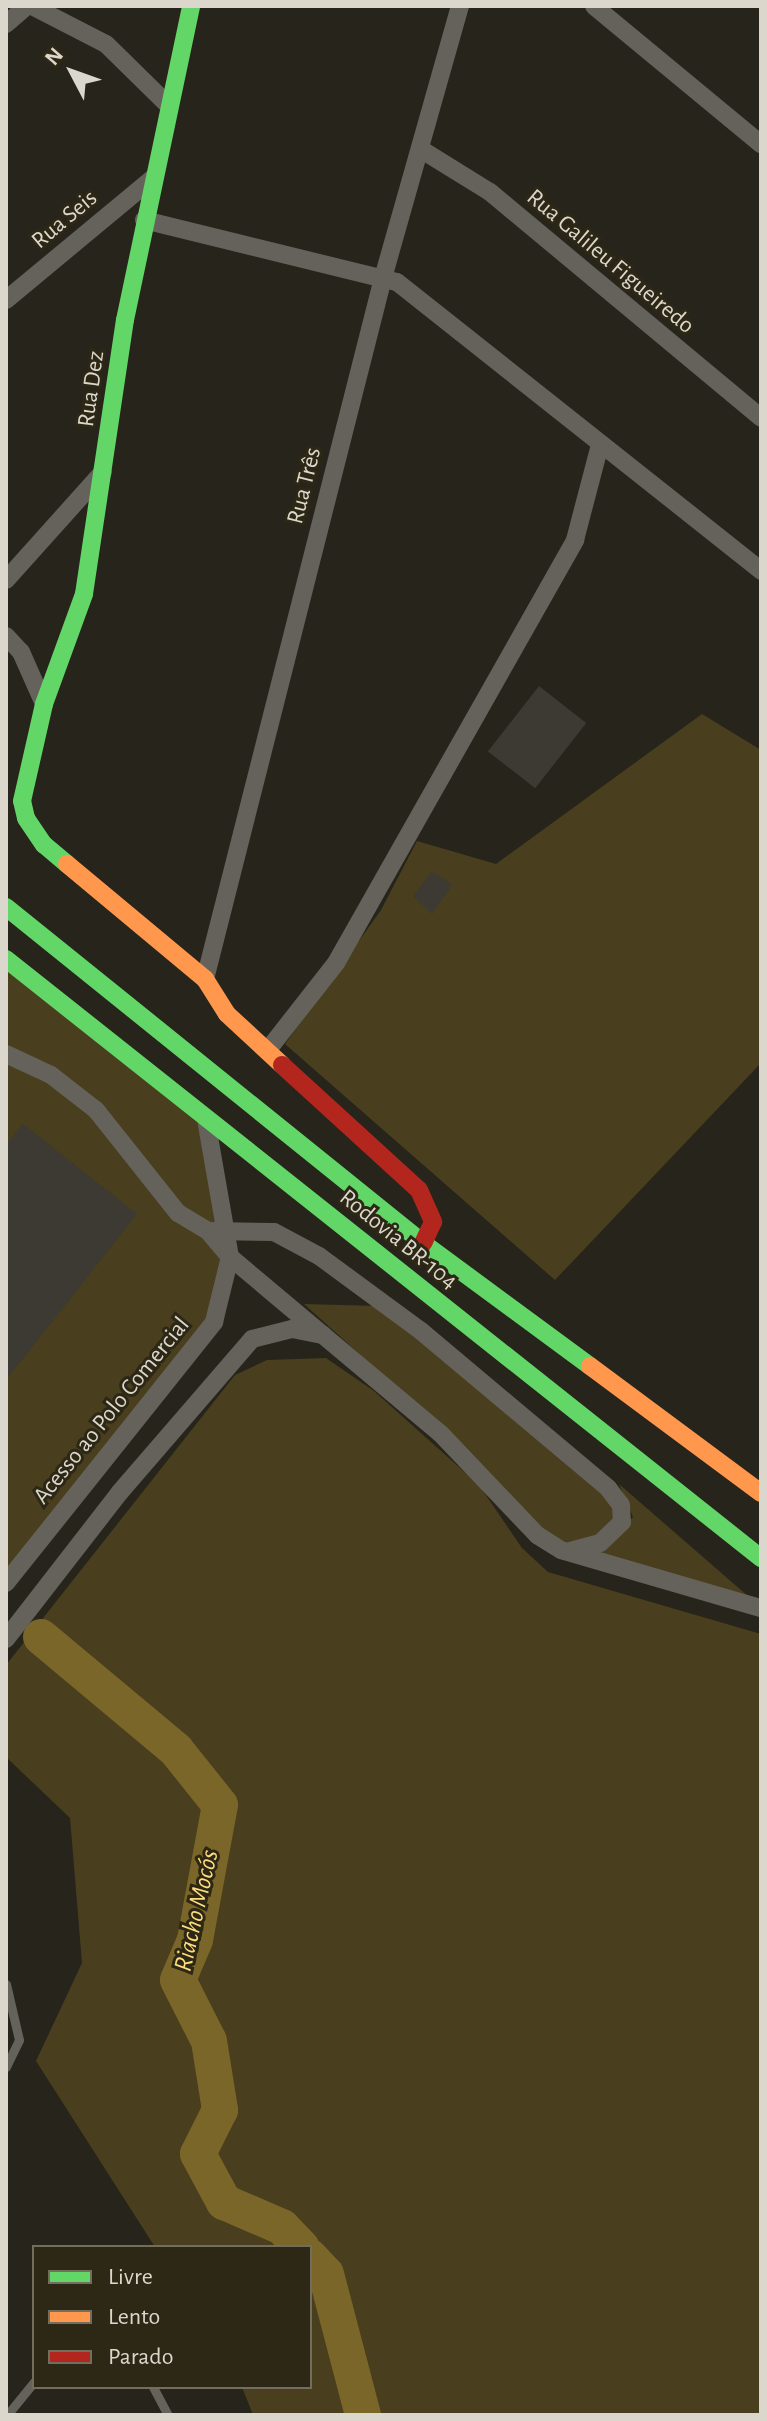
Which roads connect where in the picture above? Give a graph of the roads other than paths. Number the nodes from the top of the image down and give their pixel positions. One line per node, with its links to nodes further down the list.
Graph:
1 (30, 6): 5 (street); 6 (street)
2 (191, 6): 6 (main road, Rua Dez)
3 (460, 6): 8 (street, Rua Três)
4 (594, 6): 7 (street)
5 (6, 24)
6 (167, 104): 9 (main road, Rua Dez)
7 (761, 144)
8 (422, 150): 11 (street, Rua Três); 13 (street, Rua Galileu Figueiredo)
9 (154, 177): 10 (main road, Rua Dez); 12 (street, Rua Seis)
10 (144, 220): 11 (street); 15 (main road, Rua Dez)
11 (383, 278): 14 (street); 22 (street, Rua Três)
12 (6, 300)
13 (761, 418)
14 (600, 445): 16 (street); 23 (street)
15 (105, 469): 17 (street); 19 (main road, Rua Dez)
16 (761, 571)
17 (6, 580)
18 (6, 636): 19 (street)
19 (44, 704): 22 (main road, Rua Dez)
20 (6, 907): 27 (main road, Rodovia BR-104)
21 (6, 959): 25 (main road, Rodovia BR-104)
22 (205, 979): 23 (main road, Rua Dez)
23 (267, 1051): 27 (main road, Rua Dez)
24 (6, 1054): 26 (street)
25 (205, 1115): 26 (street, Acesso ao Polo Comercial); 32 (main road, Rodovia BR-104)
26 (218, 1230): 28 (street, Acesso ao Polo Comercial); 31 (street)
27 (423, 1243): 30 (main road, Rodovia BR-104)
28 (230, 1257): 29 (street); 33 (street, Acesso ao Polo Comercial)
29 (327, 1335): 31 (street); 35 (street)
30 (761, 1493)
31 (568, 1552): 34 (street)
32 (761, 1558)
33 (6, 1583)
34 (761, 1608)
35 (6, 1639)
36 (6, 1984): 37 (lane)
37 (6, 2067)
38 (32, 2384): 40 (lane)
39 (154, 2389): 41 (lane)
40 (7, 2415)
41 (168, 2415)

